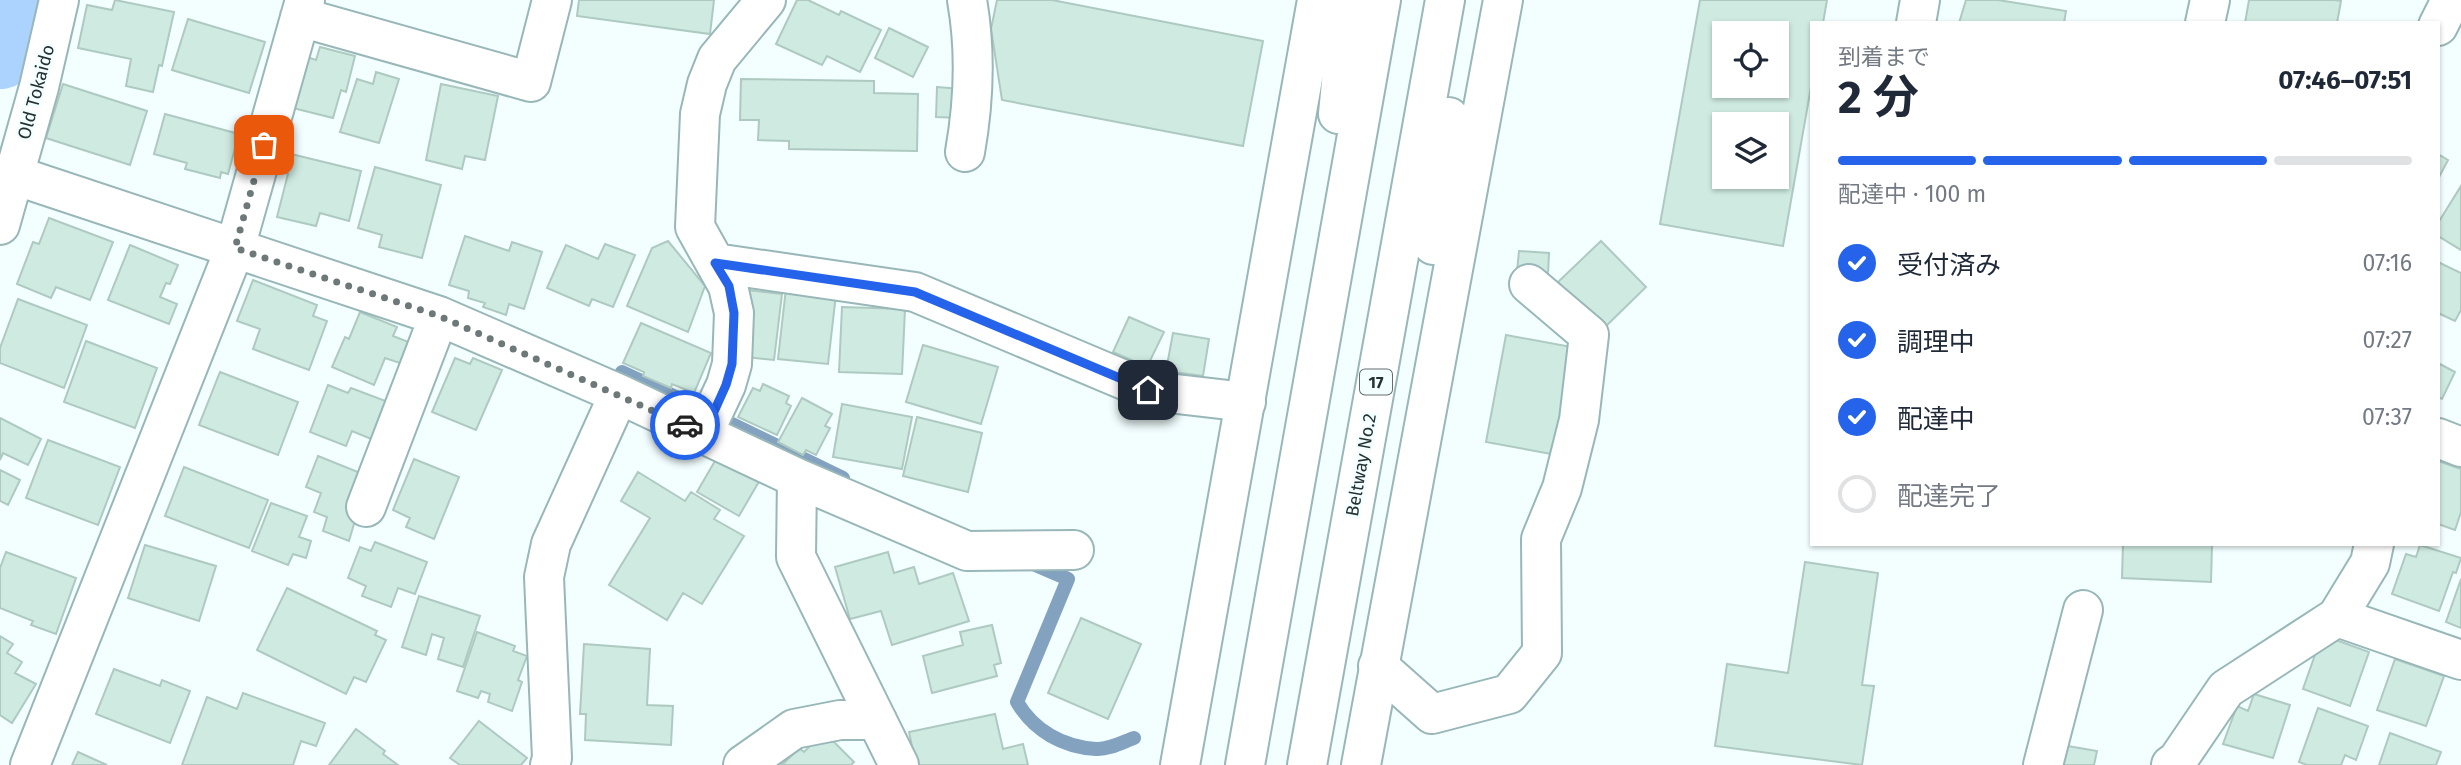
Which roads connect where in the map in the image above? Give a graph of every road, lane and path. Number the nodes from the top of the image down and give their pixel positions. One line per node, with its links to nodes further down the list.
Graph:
1 (59, 0): 17 (street, Old Tokaido)
2 (552, 0): 13 (street)
3 (766, 0): 20 (street)
4 (967, 0): 16 (street)
5 (1317, 0): 25 (street)
6 (1349, 0): 23 (street)
7 (1381, 0): 23 (street)
8 (1445, 0): 46 (street, Beltway No.2 / 17)
9 (1463, 0): 34 (street)
10 (1503, 0): 34 (street)
11 (1920, 0): 14 (street)
12 (2210, 0): 15 (street)
13 (302, 8): 19 (street)
14 (1916, 21)
15 (2206, 21)
16 (965, 152)
17 (14, 175): 18 (street, Old Tokaido); 19 (street)
18 (0, 225)
19 (235, 248): 22 (street); 40 (street)
20 (715, 263): 25 (street); 26 (street)
21 (1529, 284): 37 (street)
22 (439, 316): 24 (street); 30 (street)
23 (1312, 388): 45 (street)
24 (619, 394): 26 (street); 41 (street)
25 (1246, 402): 44 (street)
26 (704, 434): 29 (street)
27 (2440, 439): 28 (street)
28 (2461, 447)
29 (797, 478): 32 (street); 38 (street)
30 (366, 507)
31 (2374, 546): 35 (street)
32 (1074, 550)
33 (2083, 610): 48 (street)
34 (1387, 615): 37 (street)
35 (2337, 617): 36 (street); 39 (street)
36 (2461, 660)
37 (1378, 666): 47 (street)
38 (877, 720): 42 (street); 43 (street)
39 (2179, 764)
40 (30, 765)
41 (550, 765)
42 (743, 765)
43 (899, 765)
44 (1180, 765)
45 (1245, 765)
46 (1307, 765)
47 (1361, 765)
48 (2043, 765)

